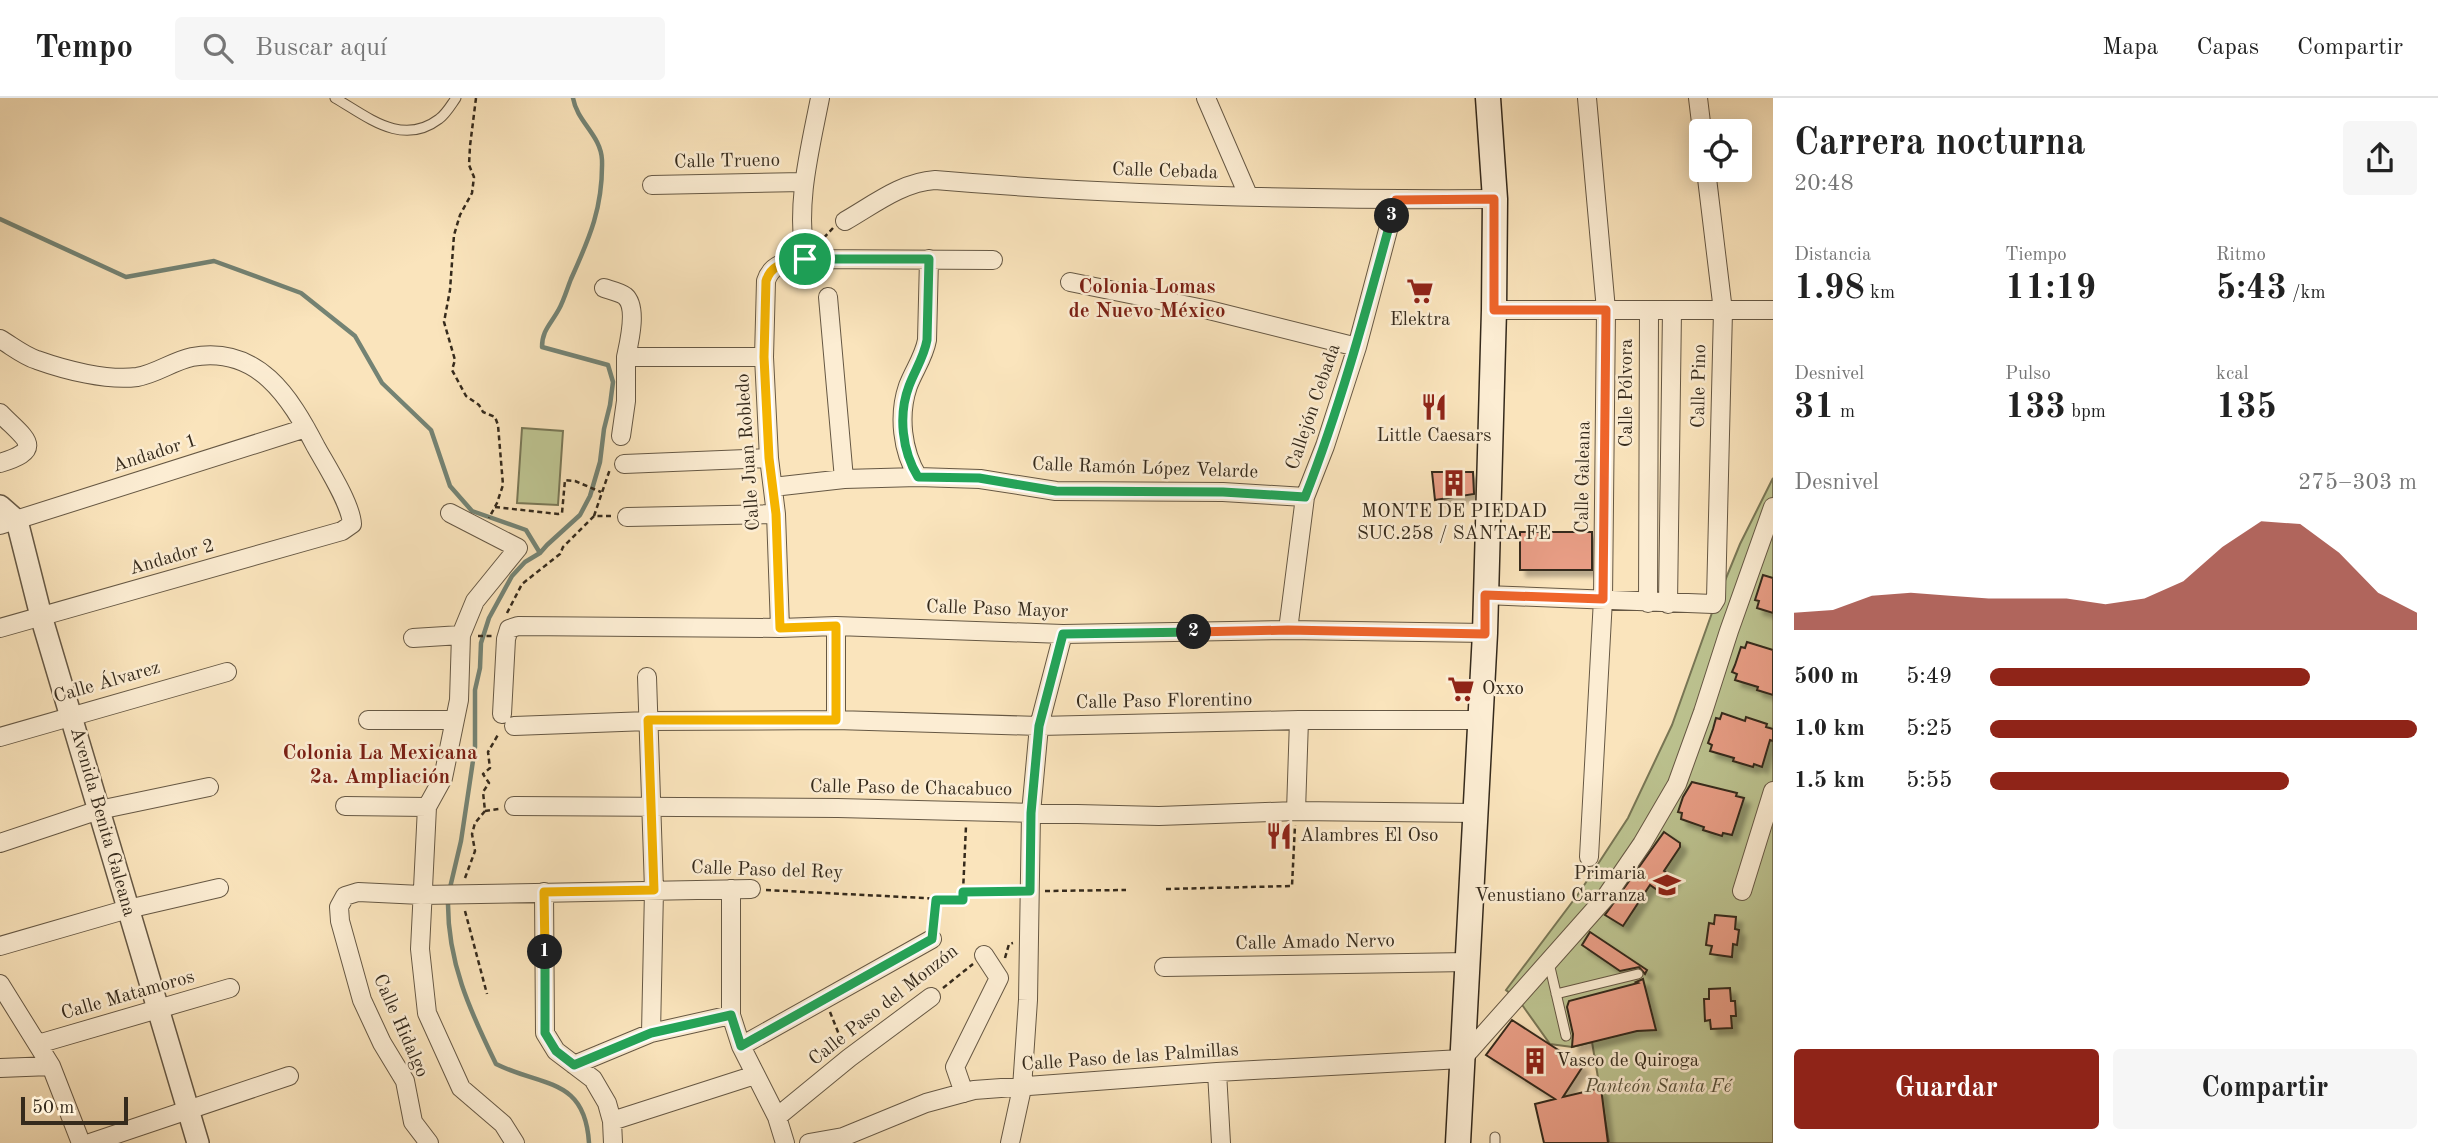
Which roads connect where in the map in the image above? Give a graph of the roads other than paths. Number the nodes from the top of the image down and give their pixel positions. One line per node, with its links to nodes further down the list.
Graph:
1 (335, 98): 2 (lane)
2 (456, 98)
3 (820, 98): 9 (street)
4 (1206, 98): 12 (street)
5 (1488, 98): 13 (main road)
6 (1587, 98): 23 (street, Calle Galeana)
7 (1698, 98): 8 (street)
8 (1701, 119)
9 (803, 182): 11 (street, Calle Trueno); 16 (street)
10 (1707, 182): 27 (street, Calle Pino)
11 (652, 185)
12 (1248, 195): 14 (street, Calle Cebada); 15 (street, Calle Cebada)
13 (1494, 199): 14 (street, Calle Cebada); 22 (main road)
14 (1396, 200): 29 (street, Callejón Cebada)
15 (845, 221)
16 (805, 259): 17 (street); 31 (street, Calle Juan Robledo)
17 (929, 259): 18 (street); 40 (street)
18 (993, 260)
19 (1070, 282): 29 (street)
20 (604, 288): 30 (street)
21 (828, 297): 41 (street)
22 (1494, 310): 23 (street, Calle Pólvora); 50 (main road)
23 (1606, 310): 26 (street, Calle Pólvora); 51 (street, Calle Galeana)
24 (1672, 310): 26 (street, Calle Pólvora); 27 (street, Calle Pólvora); 39 (street)
25 (1773, 310): 27 (street, Calle Pólvora)
26 (1648, 311): 38 (street, Calle Pólvora)
27 (1723, 311): 53 (street, Calle Pino)
28 (0, 339): 33 (street)
29 (1357, 347): 43 (street, Callejón Cebada)
30 (626, 357): 31 (street); 34 (street)
31 (764, 357): 35 (street, Calle Juan Robledo)
32 (0, 413): 36 (street)
33 (306, 428): 49 (street, Andador 1); 54 (street, Andador 2)
34 (621, 436)
35 (769, 458): 37 (street); 42 (street, Calle Juan Robledo)
36 (0, 463)
37 (624, 464)
38 (1648, 475): 39 (street); 52 (street, Calle Pólvora)
39 (1670, 475): 53 (street)
40 (918, 477): 41 (street, Calle Ramón López Velarde); 43 (street, Calle Ramón López Velarde)
41 (844, 479): 42 (street, Calle Ramón López Velarde)
42 (773, 486): 47 (street, Calle Juan Robledo)
43 (1305, 497): 58 (street, Callejón Cebada)
44 (0, 506): 49 (street)
45 (1773, 507): 99 (street)
46 (450, 513): 61 (street)
47 (776, 514): 48 (street); 57 (street, Calle Juan Robledo)
48 (627, 517)
49 (9, 523): 54 (street, Avenida Benita Galeana)
50 (1485, 595): 51 (street); 60 (main road)
51 (1603, 599): 52 (street); 86 (street, Calle Galeana)
52 (1648, 603): 53 (street)
53 (1668, 604)
54 (41, 616): 56 (street, Andador 2); 65 (street, Avenida Benita Galeana)
55 (836, 626): 57 (street, Calle Paso Mayor); 59 (street, Calle Paso Mayor); 70 (street)
56 (0, 628)
57 (780, 628): 68 (street, Calle Paso Mayor)
58 (1288, 630): 59 (street, Calle Paso Mayor); 60 (street, Calle Paso Mayor)
59 (1063, 634): 73 (street)
60 (1485, 634): 72 (main road)
61 (461, 635): 62 (street); 67 (street)
62 (414, 638)
63 (227, 672): 65 (street, Calle Álvarez)
64 (647, 677): 69 (street)
65 (71, 715): 74 (street, Calle Álvarez); 81 (street, Avenida Benita Galeana)
66 (368, 720): 67 (street)
67 (454, 720): 79 (street)
68 (508, 720): 69 (street, Calle Paso Florentino)
69 (648, 720): 70 (street, Calle Paso Florentino); 80 (street)
70 (836, 720): 73 (street, Calle Paso Florentino)
71 (1299, 720): 72 (street, Calle Paso Florentino); 73 (street, Calle Paso Florentino); 82 (street)
72 (1480, 720): 84 (main road)
73 (1039, 726): 83 (street)
74 (0, 737)
75 (208, 787): 81 (street)
76 (1773, 791): 91 (street)
77 (345, 806): 79 (street)
78 (514, 806): 80 (street, Calle Paso de Chacabuco)
79 (427, 807): 94 (street)
80 (651, 808): 83 (street, Calle Paso de Chacabuco); 90 (street)
81 (99, 810): 85 (street); 95 (street, Avenida Benita Galeana)
82 (1296, 811): 83 (street, Calle Paso de Chacabuco); 84 (street, Calle Paso de Chacabuco)
83 (1031, 813): 120 (street)
84 (1475, 813): 100 (main road)
85 (0, 843)
86 (1589, 857)
87 (219, 888): 95 (street)
88 (731, 889): 89 (street, Calle Paso del Rey); 90 (street, Calle Paso del Rey); 108 (street)
89 (751, 889)
90 (654, 890): 93 (street, Calle Paso del Rey); 109 (street)
91 (1742, 891)
92 (358, 892): 94 (street, Calle Paso del Rey); 129 (street, Calle Hidalgo)
93 (544, 892): 94 (street, Calle Paso del Rey); 114 (street)
94 (426, 895): 130 (street)
95 (128, 909): 97 (street); 107 (street, Avenida Benita Galeana)
96 (932, 939): 112 (street)
97 (0, 946)
98 (984, 955): 121 (street, Calle Paso del Monzón)
99 (1549, 961): 105 (lane); 113 (street)
100 (1468, 962): 101 (street, Calle Amado Nervo); 113 (main road)
101 (1164, 967)
102 (1638, 974): 105 (lane)
103 (0, 984): 111 (street)
104 (230, 988): 107 (street, Calle Matamoros)
105 (1556, 994): 110 (lane)
106 (931, 997): 123 (street, Calle Paso del Monzón)
107 (157, 1009): 111 (street, Calle Matamoros); 122 (street, Avenida Benita Galeana)
108 (731, 1015): 109 (street); 112 (street)
109 (651, 1033): 114 (street)
110 (1566, 1036)
111 (38, 1044): 115 (street)
112 (741, 1046): 118 (street)
113 (1462, 1059): 117 (street, Calle Paso de las Palmillas); 136 (main road)
114 (574, 1065): 124 (street)
115 (51, 1066): 116 (street); 126 (street)
116 (0, 1068)
117 (1217, 1072): 120 (street, Calle Paso de las Palmillas); 135 (street)
118 (755, 1075): 123 (street); 124 (street)
119 (289, 1076): 122 (street)
120 (1022, 1088): 121 (street, Calle Paso de las Palmillas); 134 (street)
121 (964, 1093): 125 (street, Calle Paso de las Palmillas)
122 (188, 1109): 127 (street); 128 (street, Avenida Benita Galeana)
123 (777, 1117): 132 (street)
124 (612, 1122): 131 (street)
125 (844, 1140): 133 (street, Calle Paso de las Palmillas)
126 (81, 1143)
127 (90, 1143)
128 (198, 1143)
129 (429, 1143)
130 (515, 1143)
131 (613, 1143)
132 (785, 1143)
133 (809, 1143)
134 (1010, 1143)
135 (1221, 1143)
136 (1458, 1143)

